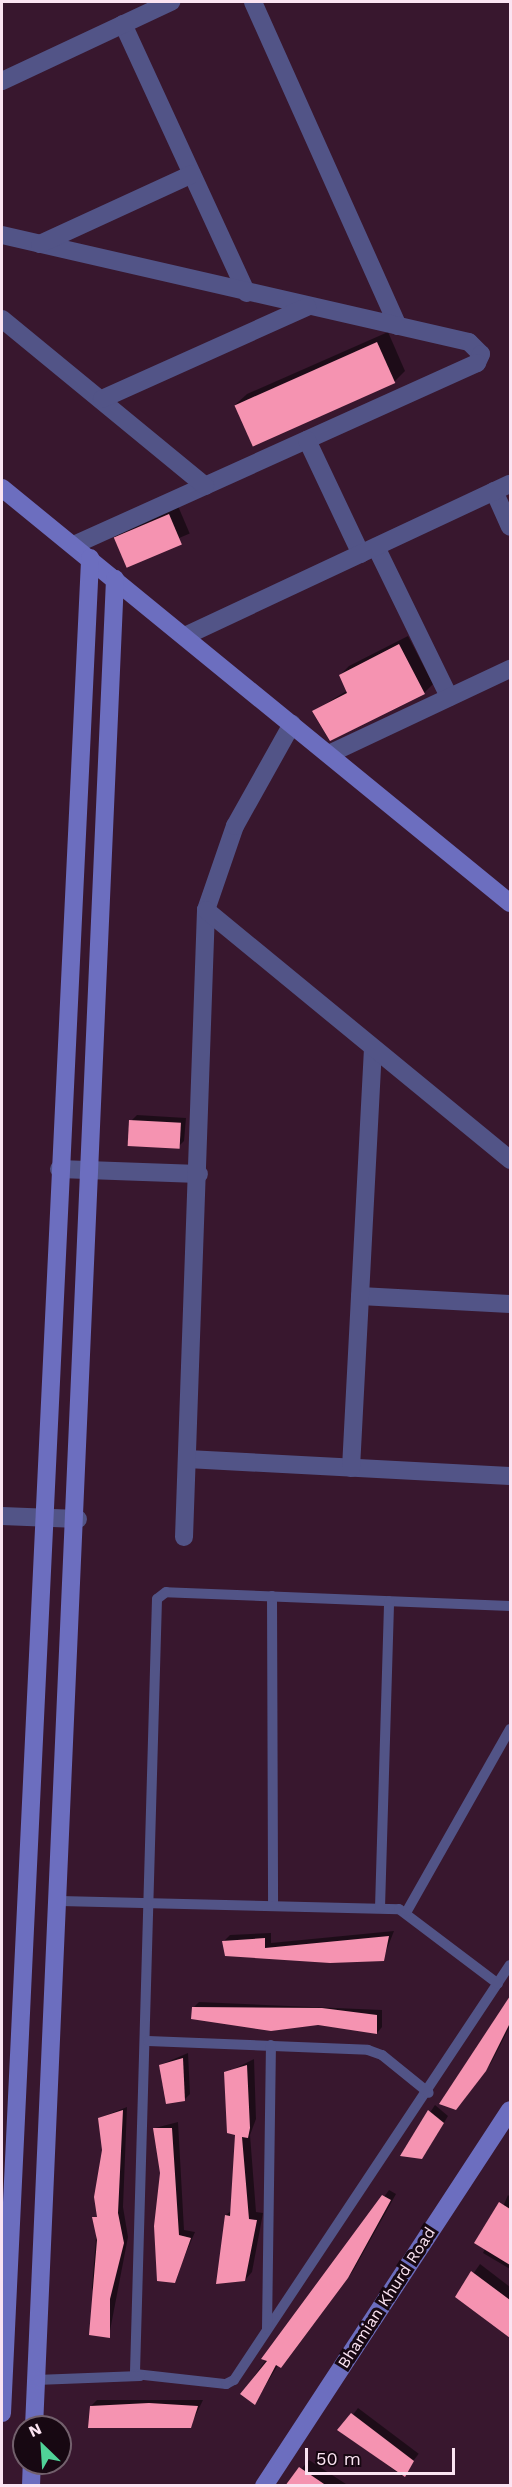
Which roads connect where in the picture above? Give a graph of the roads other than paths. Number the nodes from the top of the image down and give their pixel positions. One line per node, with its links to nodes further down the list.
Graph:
1 (171, 2): 3 (street)
2 (253, 2): 11 (street)
3 (123, 24): 4 (street); 5 (street)
4 (2, 81)
5 (192, 174): 7 (street); 8 (street)
6 (2, 235): 7 (street)
7 (40, 244): 8 (street)
8 (247, 293): 9 (street)
9 (307, 307): 11 (street); 12 (street)
10 (2, 319): 12 (street)
11 (398, 326): 13 (street)
12 (102, 399): 14 (street)
13 (307, 440): 14 (street); 19 (street)
14 (205, 486): 18 (street)
15 (502, 487): 17 (street); 19 (street)
16 (2, 489): 18 (street)
17 (510, 527)
18 (73, 545): 20 (street)
19 (369, 550): 22 (street); 24 (street)
20 (90, 558): 21 (street); 31 (street)
21 (115, 579): 22 (street); 32 (street)
22 (185, 636): 25 (street)
23 (510, 669): 24 (street)
24 (448, 697): 26 (street)
25 (292, 724): 26 (street); 28 (street)
26 (329, 754): 27 (street)
27 (510, 903)
28 (206, 910): 29 (street); 33 (street)
29 (373, 1049): 30 (street); 34 (street)
30 (510, 1160)
31 (59, 1169): 32 (street); 40 (street)
32 (90, 1171): 33 (street); 41 (street)
33 (199, 1174): 36 (street)
34 (360, 1296): 35 (street); 37 (street)
35 (510, 1304)
36 (187, 1459): 37 (street); 42 (street)
37 (351, 1468): 38 (street)
38 (510, 1476)
39 (2, 1516): 40 (street)
40 (43, 1518): 41 (street); 61 (street)
41 (78, 1519): 47 (street)
42 (184, 1537)
43 (272, 1596): 44 (lane); 48 (lane); 49 (lane)
44 (390, 1601): 45 (lane); 50 (lane)
45 (510, 1606)
46 (510, 1729): 51 (lane)
47 (60, 1901): 48 (lane); 60 (street)
48 (147, 1905): 49 (lane); 54 (lane)
49 (273, 1906): 50 (lane)
50 (380, 1908): 51 (lane)
51 (407, 1911): 53 (lane)
52 (510, 1965): 53 (lane)
53 (498, 1984): 56 (lane)
54 (148, 2041): 55 (lane); 59 (lane)
55 (271, 2045): 56 (lane); 58 (lane)
56 (429, 2093): 58 (lane)
57 (510, 2110): 63 (street, Bhamian Khurd Road)
58 (267, 2329): 59 (lane)
59 (140, 2376): 60 (lane)
60 (36, 2380): 62 (street)
61 (2, 2413)
62 (35, 2415)
63 (264, 2486)

